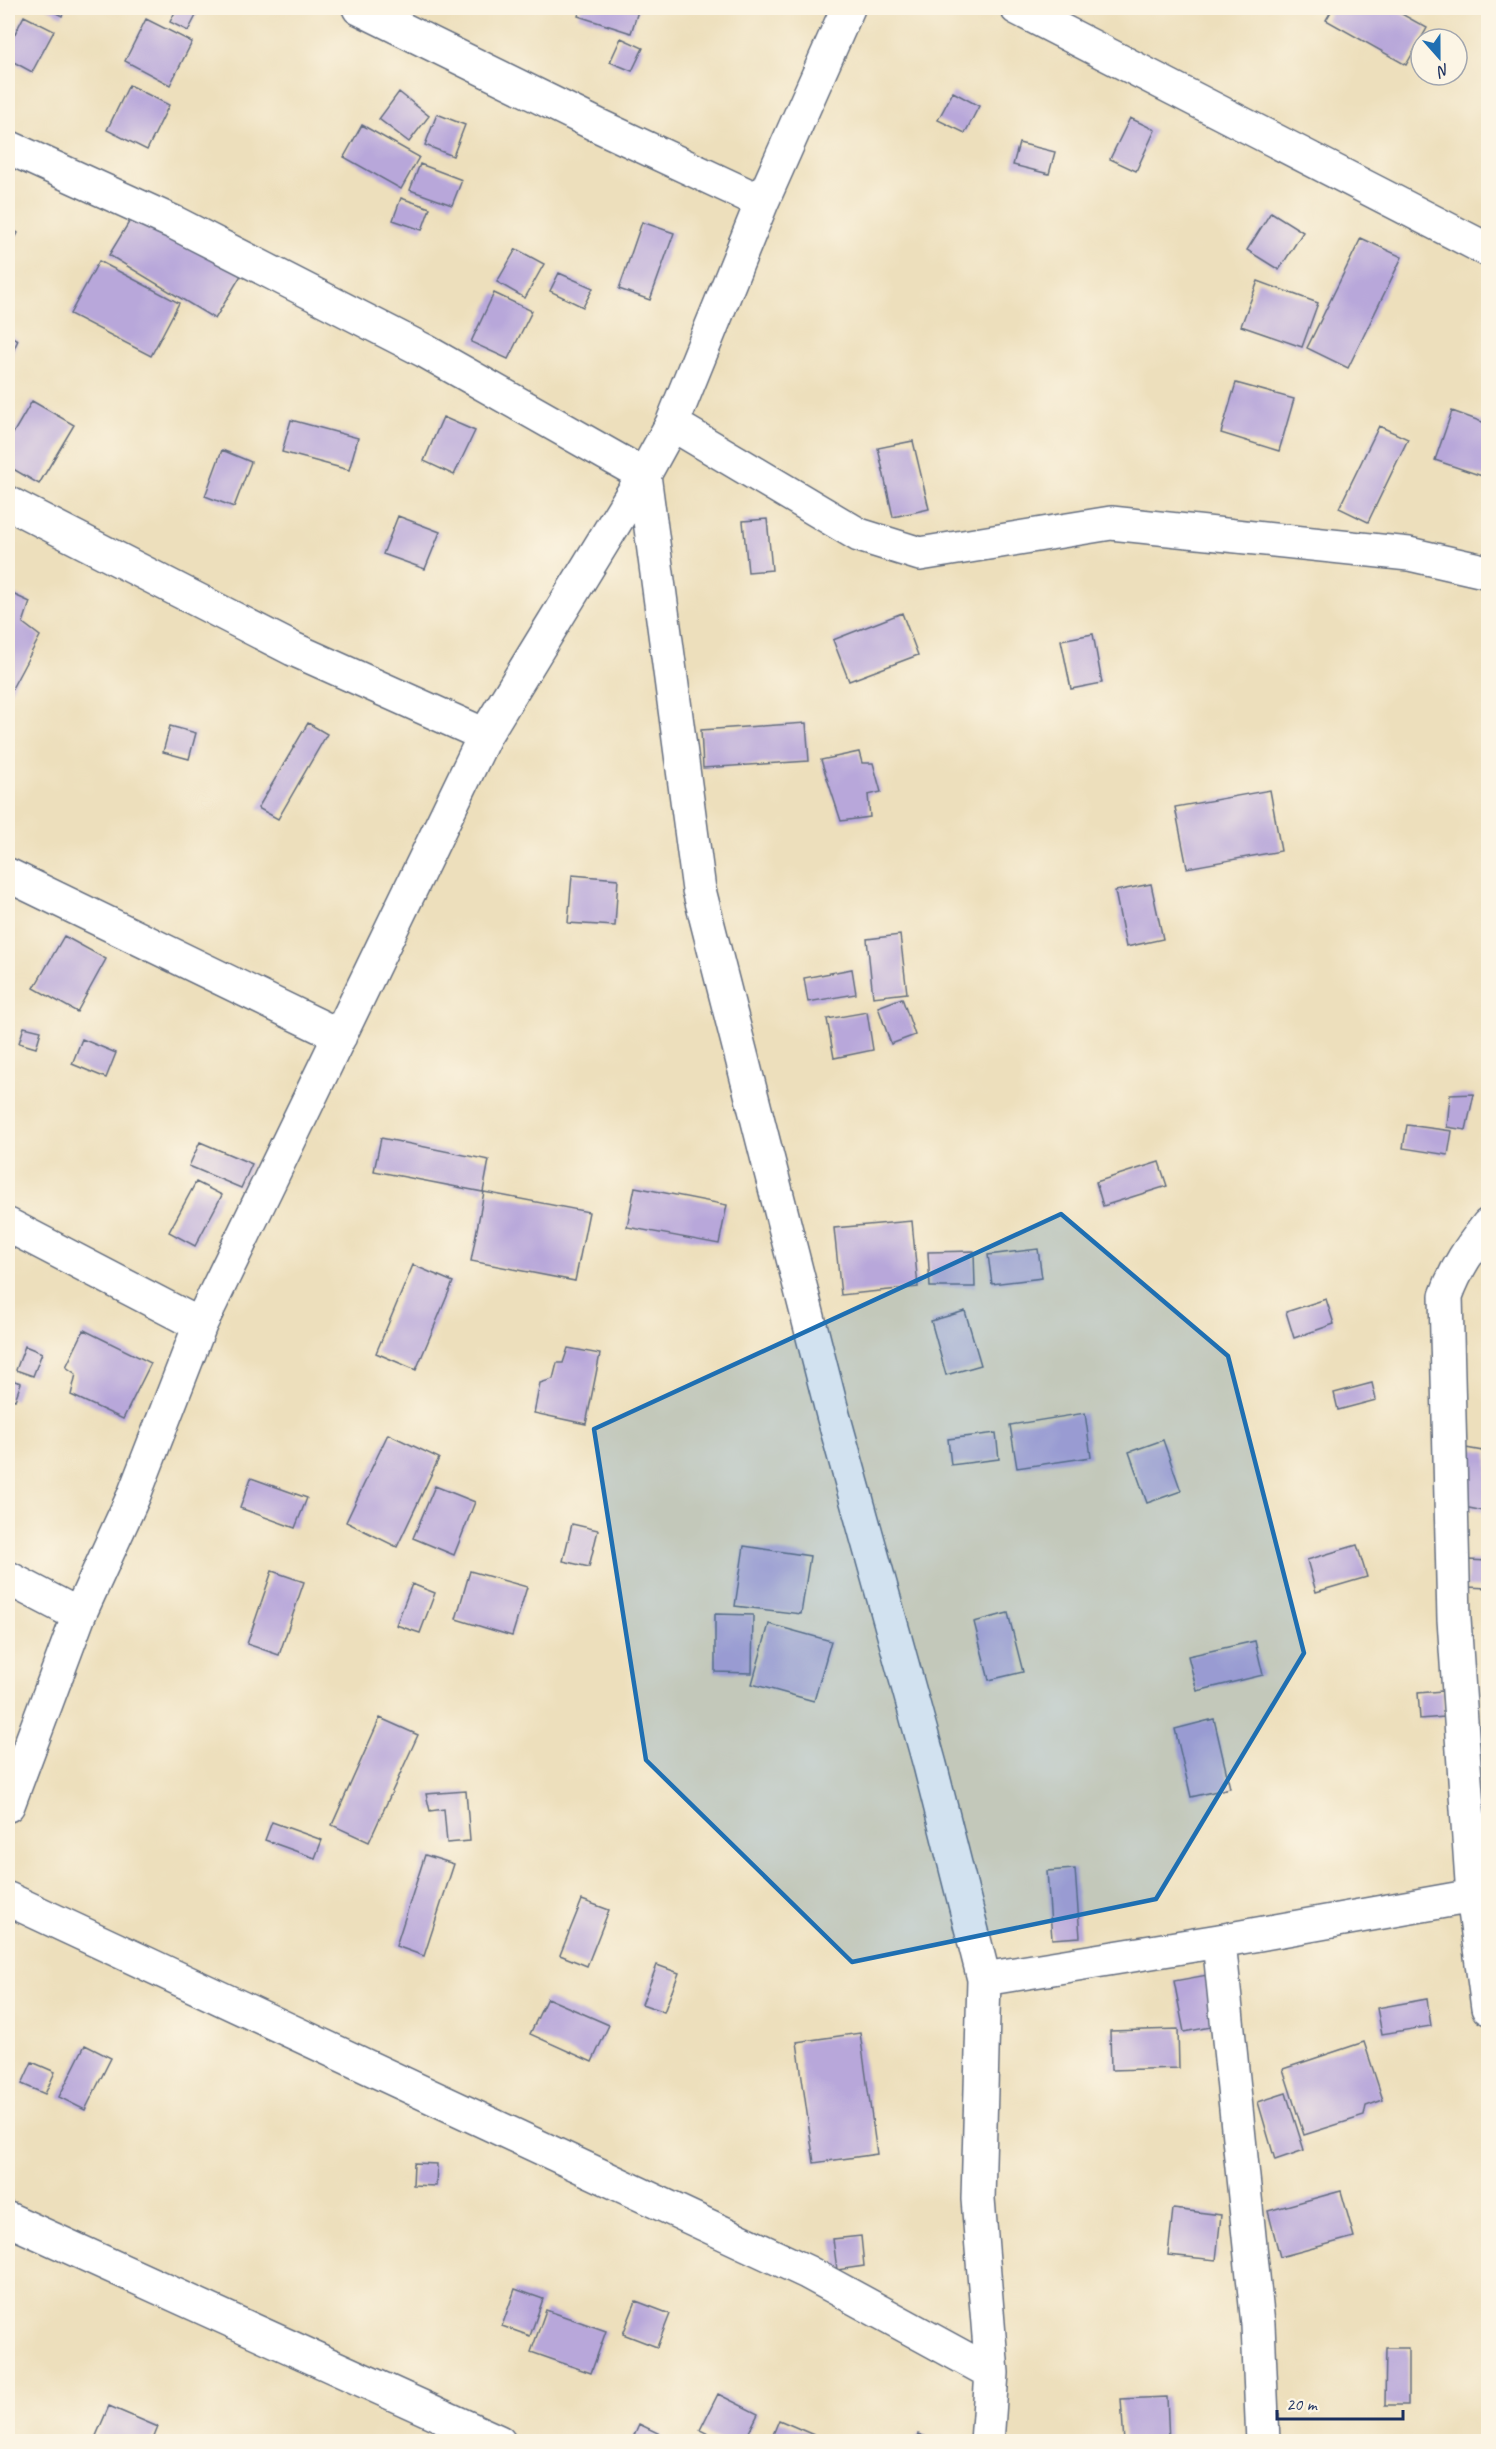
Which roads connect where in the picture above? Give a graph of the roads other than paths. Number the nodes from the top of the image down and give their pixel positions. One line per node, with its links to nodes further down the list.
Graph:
1 (359, 8): 5 (street)
2 (848, 8): 5 (street)
3 (1017, 8): 6 (street)
4 (8, 147): 8 (street)
5 (762, 202): 7 (street)
6 (1488, 250)
7 (672, 424): 8 (street); 10 (street)
8 (644, 475): 11 (street); 23 (street)
9 (8, 503): 11 (street)
10 (1488, 572)
11 (485, 735): 13 (street)
12 (8, 875): 13 (street)
13 (340, 1036): 16 (street)
14 (8, 1225): 16 (street)
15 (1488, 1225): 20 (street)
16 (200, 1325): 18 (street)
17 (8, 1578): 18 (street)
18 (79, 1616): 19 (street)
19 (8, 1805)
20 (1473, 1896): 22 (street); 24 (street)
21 (8, 1899): 26 (street)
22 (1219, 1941): 23 (street); 29 (street)
23 (984, 1978): 26 (street)
24 (1488, 2008)
25 (8, 2219): 27 (street)
26 (992, 2373): 28 (street)
27 (499, 2442)
28 (987, 2442)
29 (1263, 2442)

